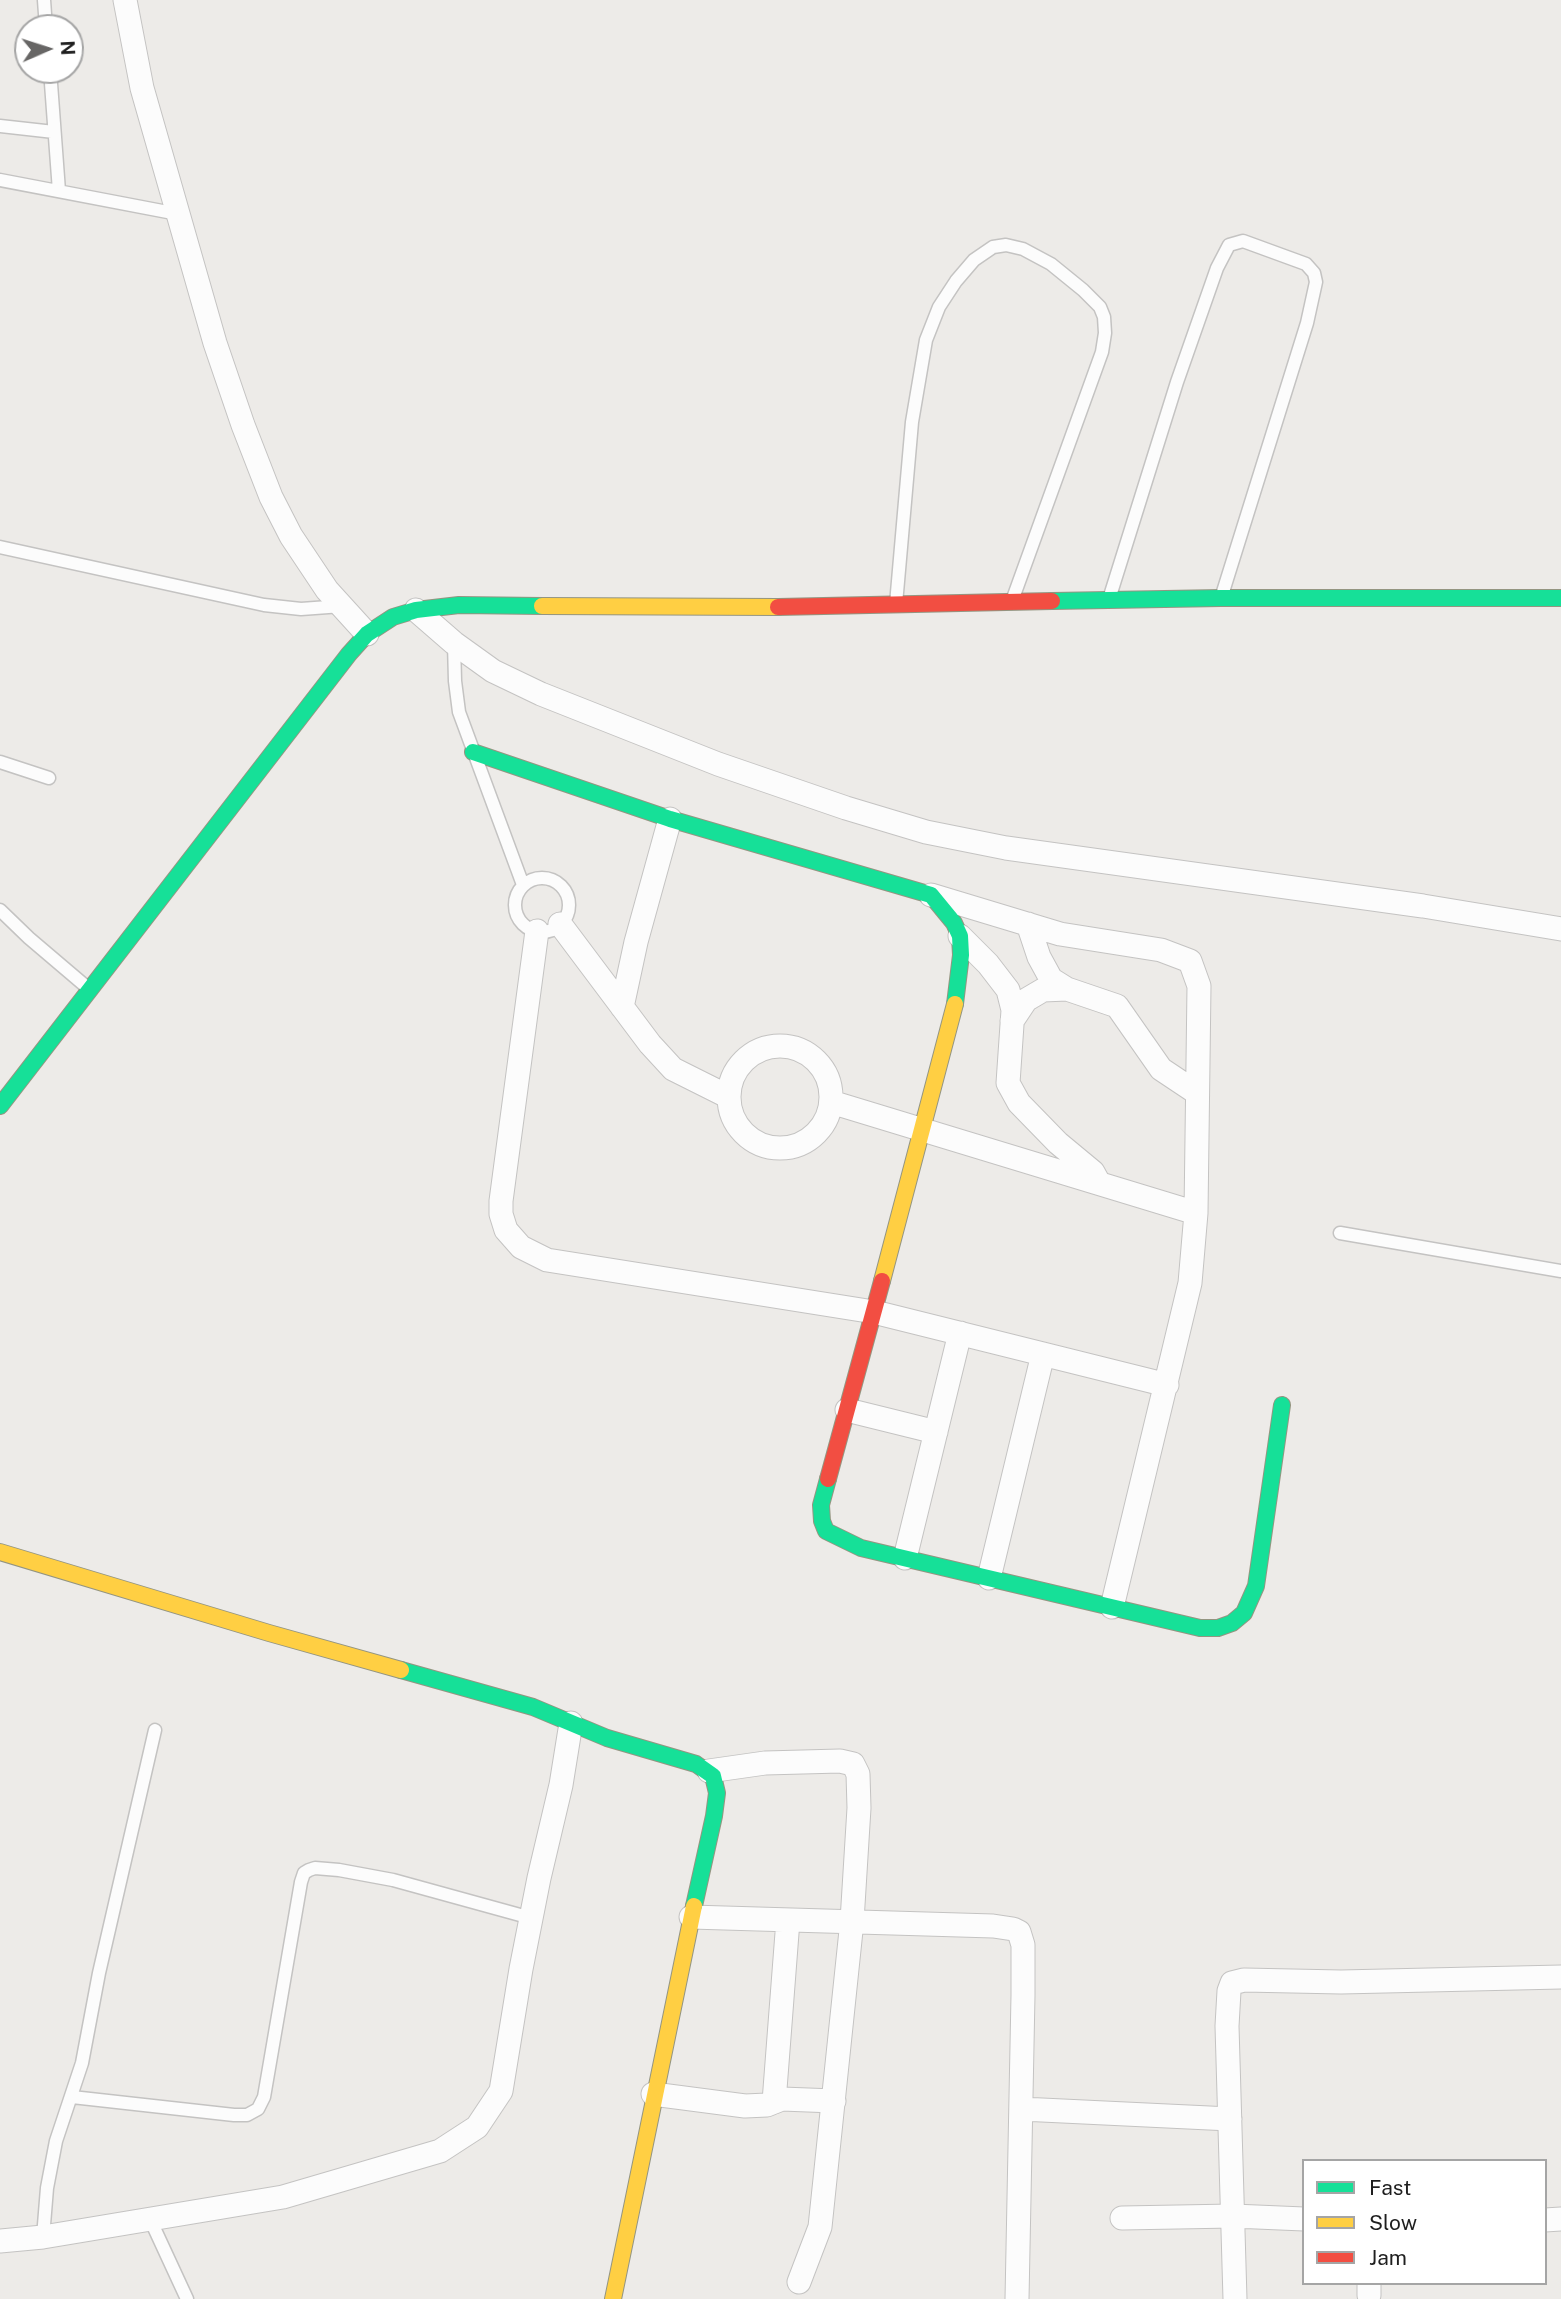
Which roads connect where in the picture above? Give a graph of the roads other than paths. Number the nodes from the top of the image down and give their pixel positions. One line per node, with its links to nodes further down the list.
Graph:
1 (124, 0): 7 (street)
2 (51, 84): 4 (lane)
3 (0, 126): 4 (lane)
4 (54, 132): 6 (lane)
5 (0, 180): 6 (lane)
6 (59, 191): 7 (lane)
7 (178, 214): 14 (street)
8 (0, 547): 14 (lane)
9 (1221, 598): 10 (street); 11 (street); 11 (lane)
10 (1561, 598)
11 (1109, 599): 12 (street)
12 (1011, 604): 13 (street); 13 (lane)
13 (896, 605): 15 (street)
14 (342, 607): 16 (street)
15 (416, 610): 16 (street); 17 (street)
16 (368, 634): 31 (street)
17 (454, 643): 18 (lane); 27 (street)
18 (473, 752): 21 (street); 22 (lane)
19 (0, 762): 20 (lane)
20 (49, 778)
21 (670, 819): 23 (street); 32 (street)
22 (523, 885): 25 (lane); 28 (lane)
23 (931, 895): 26 (street); 29 (street)
24 (0, 910): 31 (lane)
25 (560, 924): 28 (lane); 32 (street)
26 (1028, 924): 30 (street); 34 (street)
27 (1561, 929)
28 (537, 932): 43 (street)
29 (960, 936): 33 (street); 38 (street)
30 (1067, 989): 33 (street); 34 (street)
31 (90, 990): 37 (street)
32 (622, 1007): 35 (street)
33 (1012, 1021): 39 (street)
34 (1197, 1093): 40 (street)
35 (729, 1097): 36 (street); 36 (street)
36 (831, 1102): 38 (street)
37 (0, 1106)
38 (922, 1128): 39 (street); 43 (street)
39 (1099, 1183): 40 (street)
40 (1196, 1213): 46 (street)
41 (1340, 1233): 42 (lane)
42 (1561, 1271)
43 (874, 1312): 44 (street); 48 (street)
44 (960, 1333): 45 (street); 49 (street)
45 (1043, 1354): 46 (street); 52 (street)
46 (1167, 1385): 53 (street)
47 (1282, 1405): 53 (street)
48 (847, 1410): 49 (street); 51 (street)
49 (936, 1432): 51 (street)
50 (0, 1552): 54 (street)
51 (905, 1558): 52 (street)
52 (989, 1578): 53 (street)
53 (1112, 1607)
54 (571, 1723): 56 (street); 58 (street)
55 (155, 1730): 63 (lane)
56 (709, 1771): 57 (street); 60 (street)
57 (691, 1917): 59 (street); 62 (street)
58 (531, 1918): 63 (lane); 70 (street)
59 (788, 1920): 60 (street); 65 (street)
60 (852, 1921): 64 (street); 66 (street)
61 (1561, 1977): 67 (street)
62 (653, 2094): 65 (street); 76 (street)
63 (72, 2097): 72 (lane)
64 (834, 2101): 65 (street); 74 (street)
65 (774, 2102)
66 (1021, 2109): 67 (street); 77 (street)
67 (1230, 2119): 68 (street)
68 (1233, 2216): 69 (street); 71 (street); 78 (street)
69 (1122, 2218)
70 (150, 2219): 72 (street); 75 (lane)
71 (1302, 2219)
72 (43, 2237): 73 (street)
73 (0, 2241)
74 (799, 2281)
75 (187, 2299)
76 (613, 2299)
77 (1017, 2299)
78 (1235, 2299)

